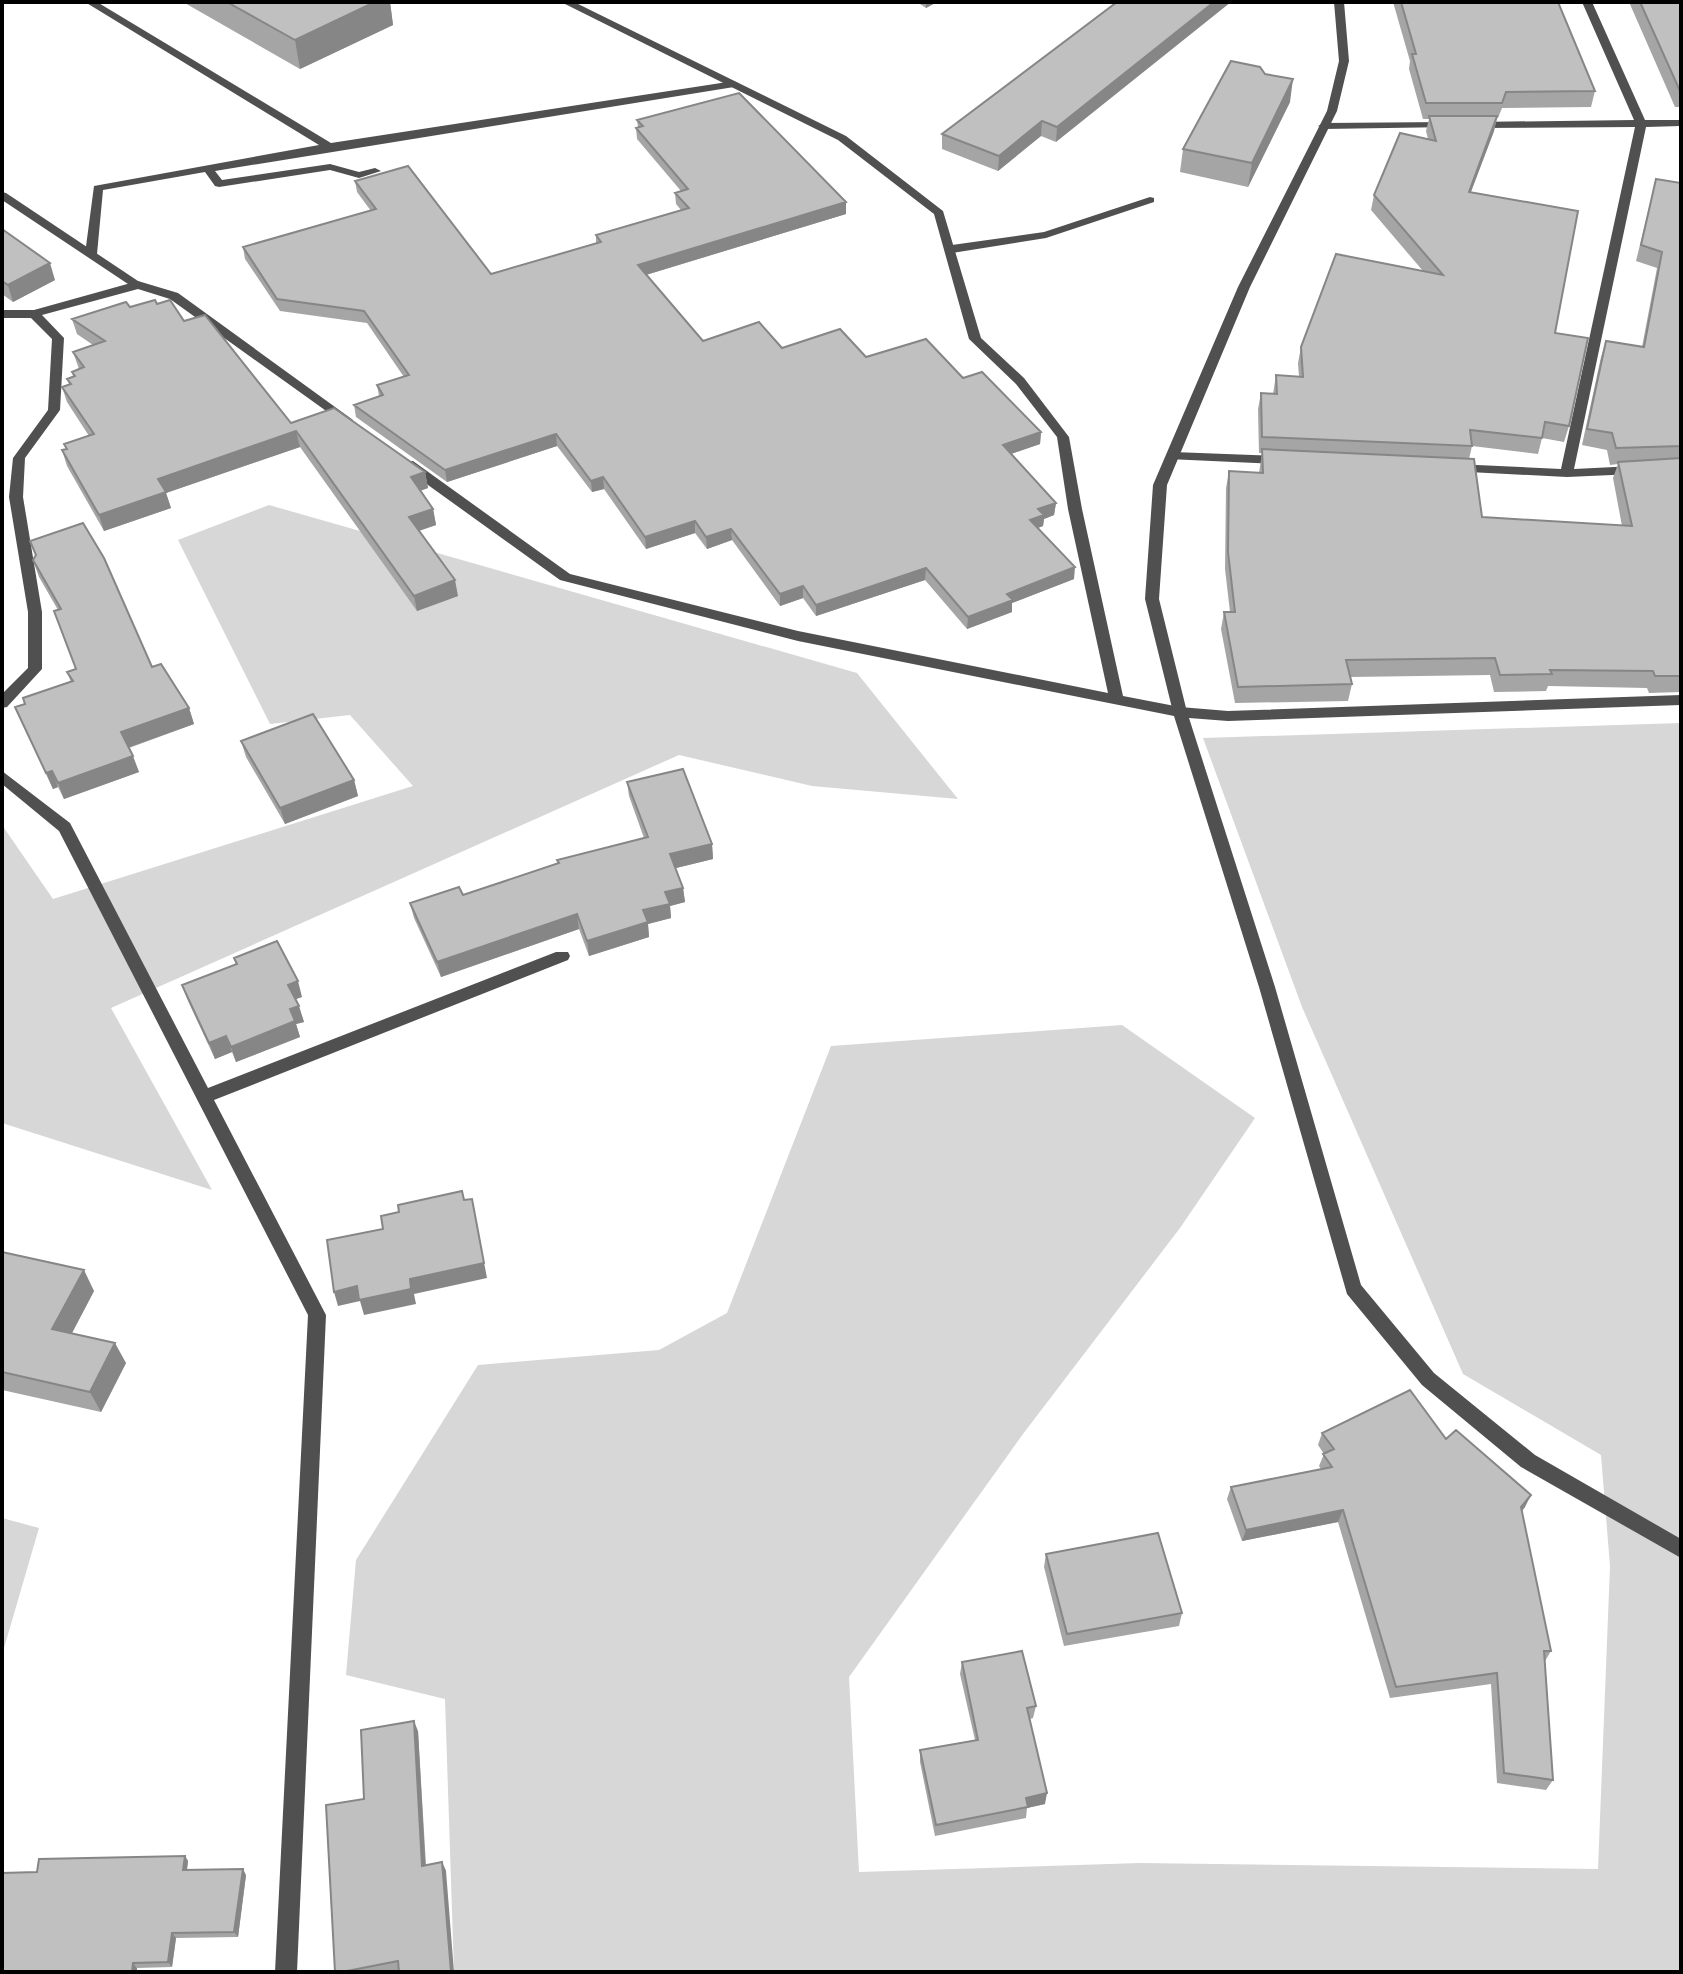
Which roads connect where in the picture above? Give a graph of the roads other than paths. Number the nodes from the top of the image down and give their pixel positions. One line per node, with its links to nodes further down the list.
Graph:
1 (90, 2): 9 (street)
2 (566, 2): 5 (street)
3 (1339, 2): 8 (street)
4 (1587, 2): 6 (street)
5 (734, 84): 9 (street); 14 (street)
6 (1641, 123): 7 (street); 8 (street); 25 (street)
7 (1681, 123)
8 (1324, 126): 21 (street)
9 (329, 147): 10 (street)
10 (208, 168): 11 (street); 15 (street)
11 (375, 171)
12 (2, 195): 15 (street)
13 (1150, 200): 14 (street)
14 (952, 249): 26 (street)
15 (91, 254): 16 (street)
16 (138, 285): 18 (street); 19 (street)
17 (2, 314): 18 (street)
18 (34, 314): 28 (street)
19 (357, 428)
20 (394, 454): 26 (street)
21 (1173, 456): 22 (street); 29 (street)
22 (1299, 461)
23 (1441, 467): 25 (street)
24 (1652, 470): 25 (street)
25 (1567, 473)
26 (1117, 699): 29 (street)
27 (1681, 700): 29 (street)
28 (2, 703)
29 (1180, 712): 33 (street)
30 (2, 776): 32 (street)
31 (562, 956): 32 (street)
32 (204, 1097): 34 (street)
33 (1681, 1549)
34 (286, 1972)

